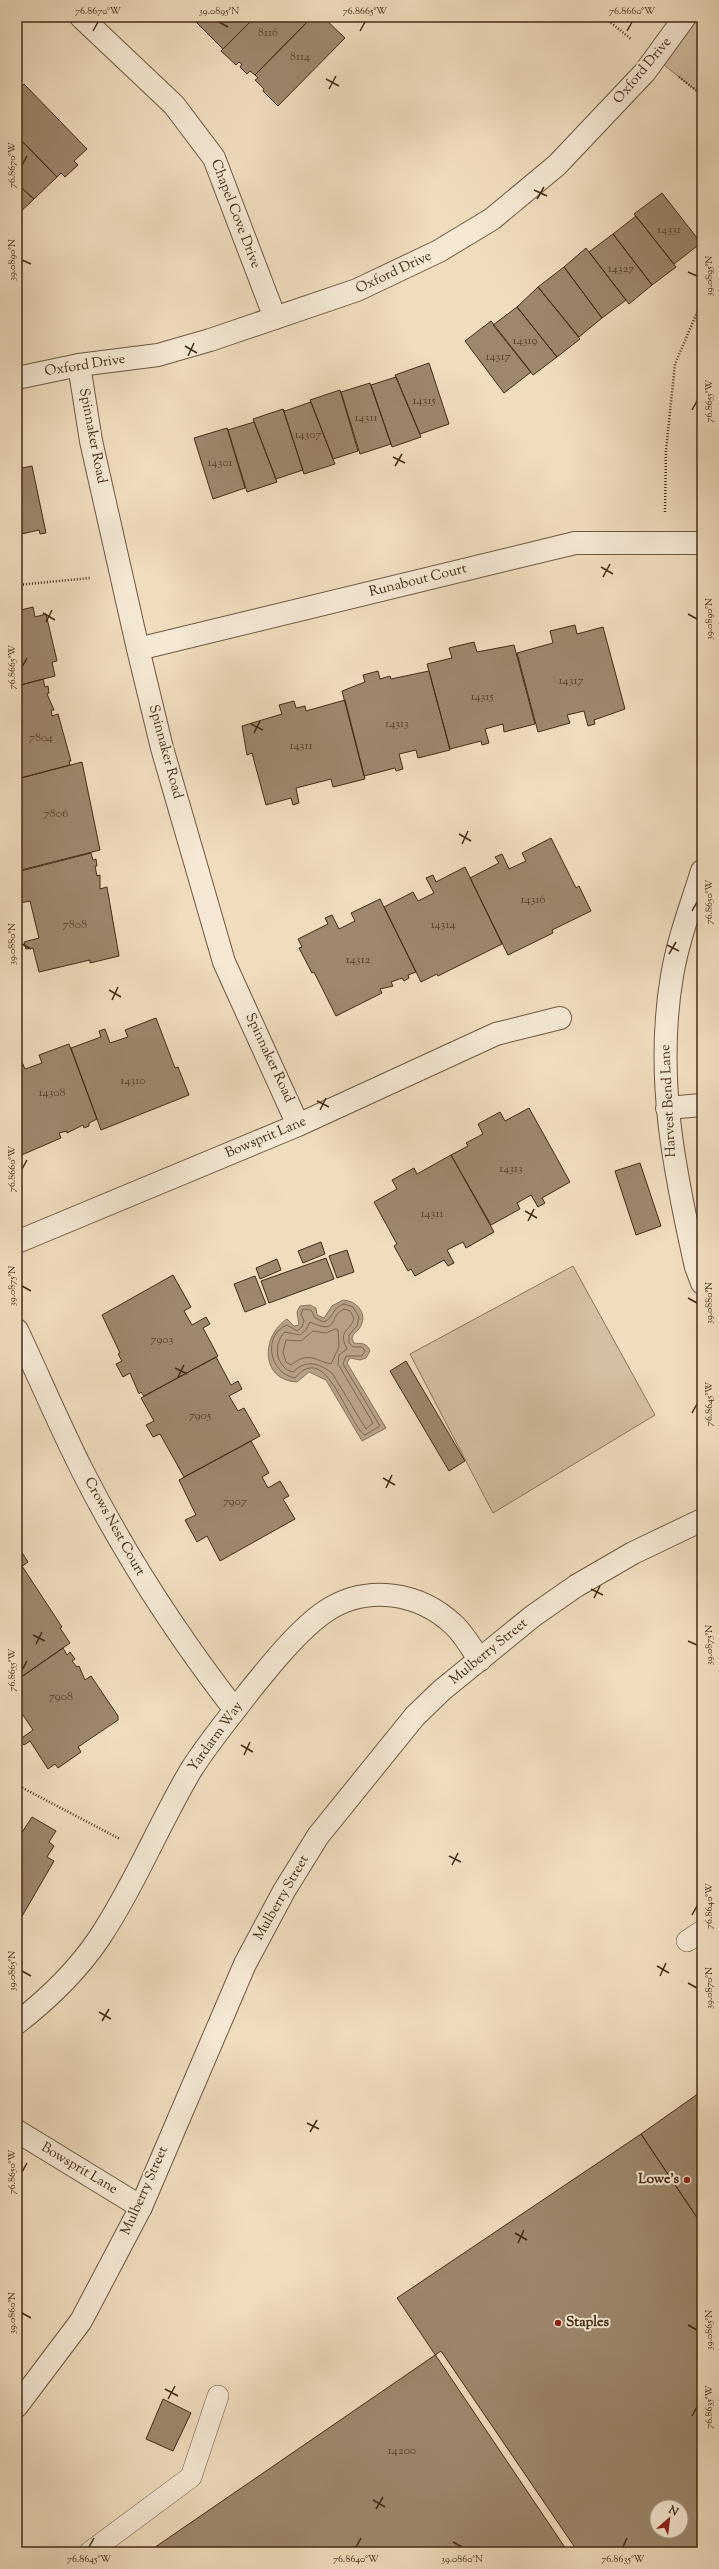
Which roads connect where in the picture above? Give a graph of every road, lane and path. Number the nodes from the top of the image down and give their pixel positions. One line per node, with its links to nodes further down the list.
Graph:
1 (81, 17): 4 (street, Chapel Cove Drive)
2 (686, 17): 4 (street, Oxford Drive)
3 (702, 301): 7 (path)
4 (275, 318): 5 (street, Oxford Drive)
5 (79, 365): 6 (street, Oxford Drive); 9 (street, Spinnaker Road)
6 (17, 378)
7 (664, 543): 8 (street, Runabout Court); 11 (street, Runabout Court)
8 (702, 543)
9 (122, 575): 10 (path); 11 (street, Spinnaker Road)
10 (17, 585)
11 (138, 650): 16 (street, Spinnaker Road)
12 (702, 871): 15 (street, Harvest Bend Lane)
13 (560, 1018): 16 (street, Bowsprit Lane)
14 (702, 1105): 15 (street)
15 (667, 1108): 18 (street, Harvest Bend Lane)
16 (298, 1125): 17 (street, Bowsprit Lane)
17 (17, 1242)
18 (702, 1283)
19 (17, 1330): 22 (street, Crows Nest Court)
20 (702, 1520): 21 (street, Mulberry Street)
21 (480, 1660): 22 (street, Yardarm Way); 27 (street, Mulberry Street)
22 (235, 1710): 24 (street, Yardarm Way)
23 (17, 1785): 24 (path)
24 (148, 1854): 25 (street, Yardarm Way)
25 (17, 2023)
26 (17, 2131): 27 (street, Bowsprit Lane)
27 (141, 2207): 29 (street, Mulberry Street)
28 (218, 2396): 30 (lane)
29 (17, 2406)
30 (90, 2552)

